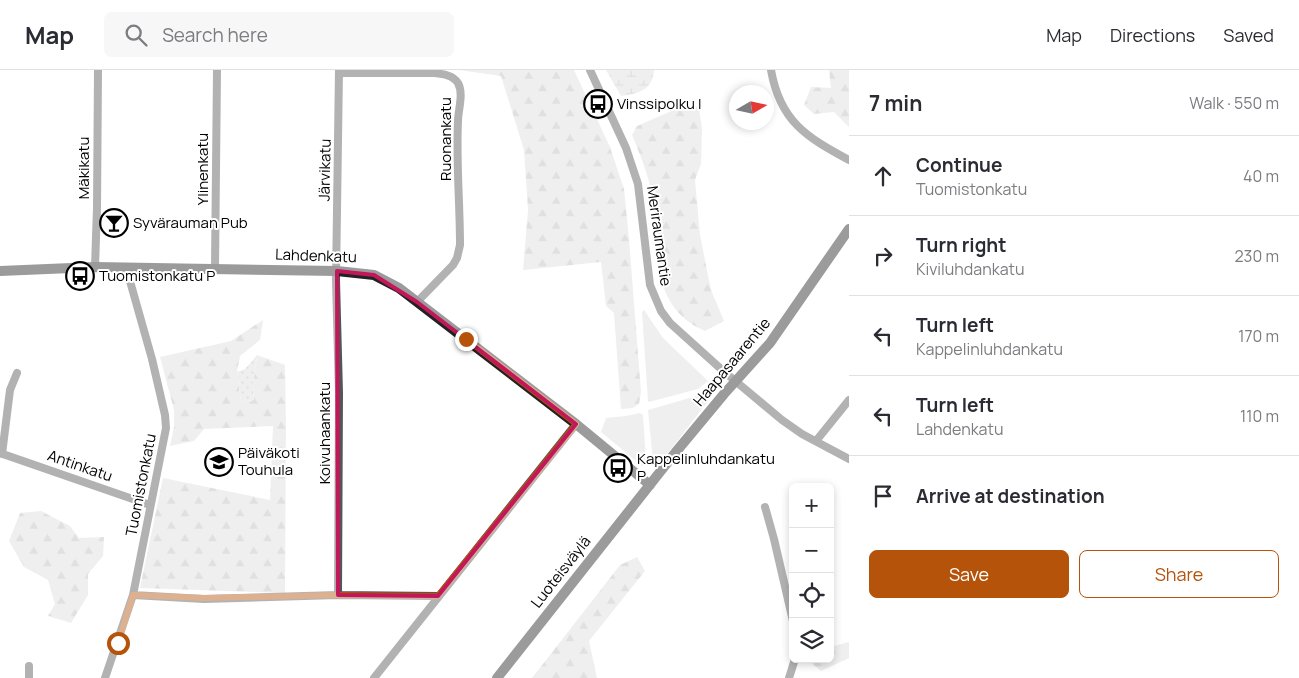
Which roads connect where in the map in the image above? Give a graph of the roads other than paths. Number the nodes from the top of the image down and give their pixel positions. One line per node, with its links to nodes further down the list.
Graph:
1 (98, 70): 8 (street, Mäkikatu)
2 (217, 70): 10 (street, Ylinenkatu)
3 (590, 70): 15 (street, Meriraumantie)
4 (771, 70): 6 (street)
5 (339, 72): 12 (street, Järvikatu); 13 (street, Ruonankatu)
6 (849, 160)
7 (849, 230): 15 (main road, Haapasaarentie)
8 (95, 267): 9 (main road, Lahdenkatu); 11 (main road, Lahdenkatu)
9 (126, 267): 10 (main road, Lahdenkatu); 22 (street, Tuomistonkatu)
10 (215, 268): 12 (main road, Lahdenkatu)
11 (0, 271)
12 (337, 271): 13 (main road, Lahdenkatu); 25 (street, Koivuhaankatu)
13 (417, 302): 17 (main road, Lahdenkatu)
14 (17, 373): 19 (street)
15 (735, 382): 18 (street, Meriraumantie); 21 (main road, Haapasaarentie)
16 (849, 400): 18 (street)
17 (576, 424): 21 (main road, Lahdenkatu); 26 (street)
18 (816, 441): 20 (street, Meriraumantie)
19 (1, 453): 22 (street, Antinkatu)
20 (849, 459)
21 (650, 485): 33 (main road, Luoteisväylä)
22 (150, 505): 24 (street, Tuomistonkatu)
23 (765, 507): 27 (street)
24 (133, 595): 25 (street); 31 (street, Tuomistonkatu)
25 (338, 595): 26 (street)
26 (438, 596): 32 (street)
27 (792, 618)
28 (794, 663): 34 (street)
29 (29, 666): 30 (street)
30 (29, 678)
31 (105, 678)
32 (374, 678)
33 (497, 678)
34 (789, 678)

